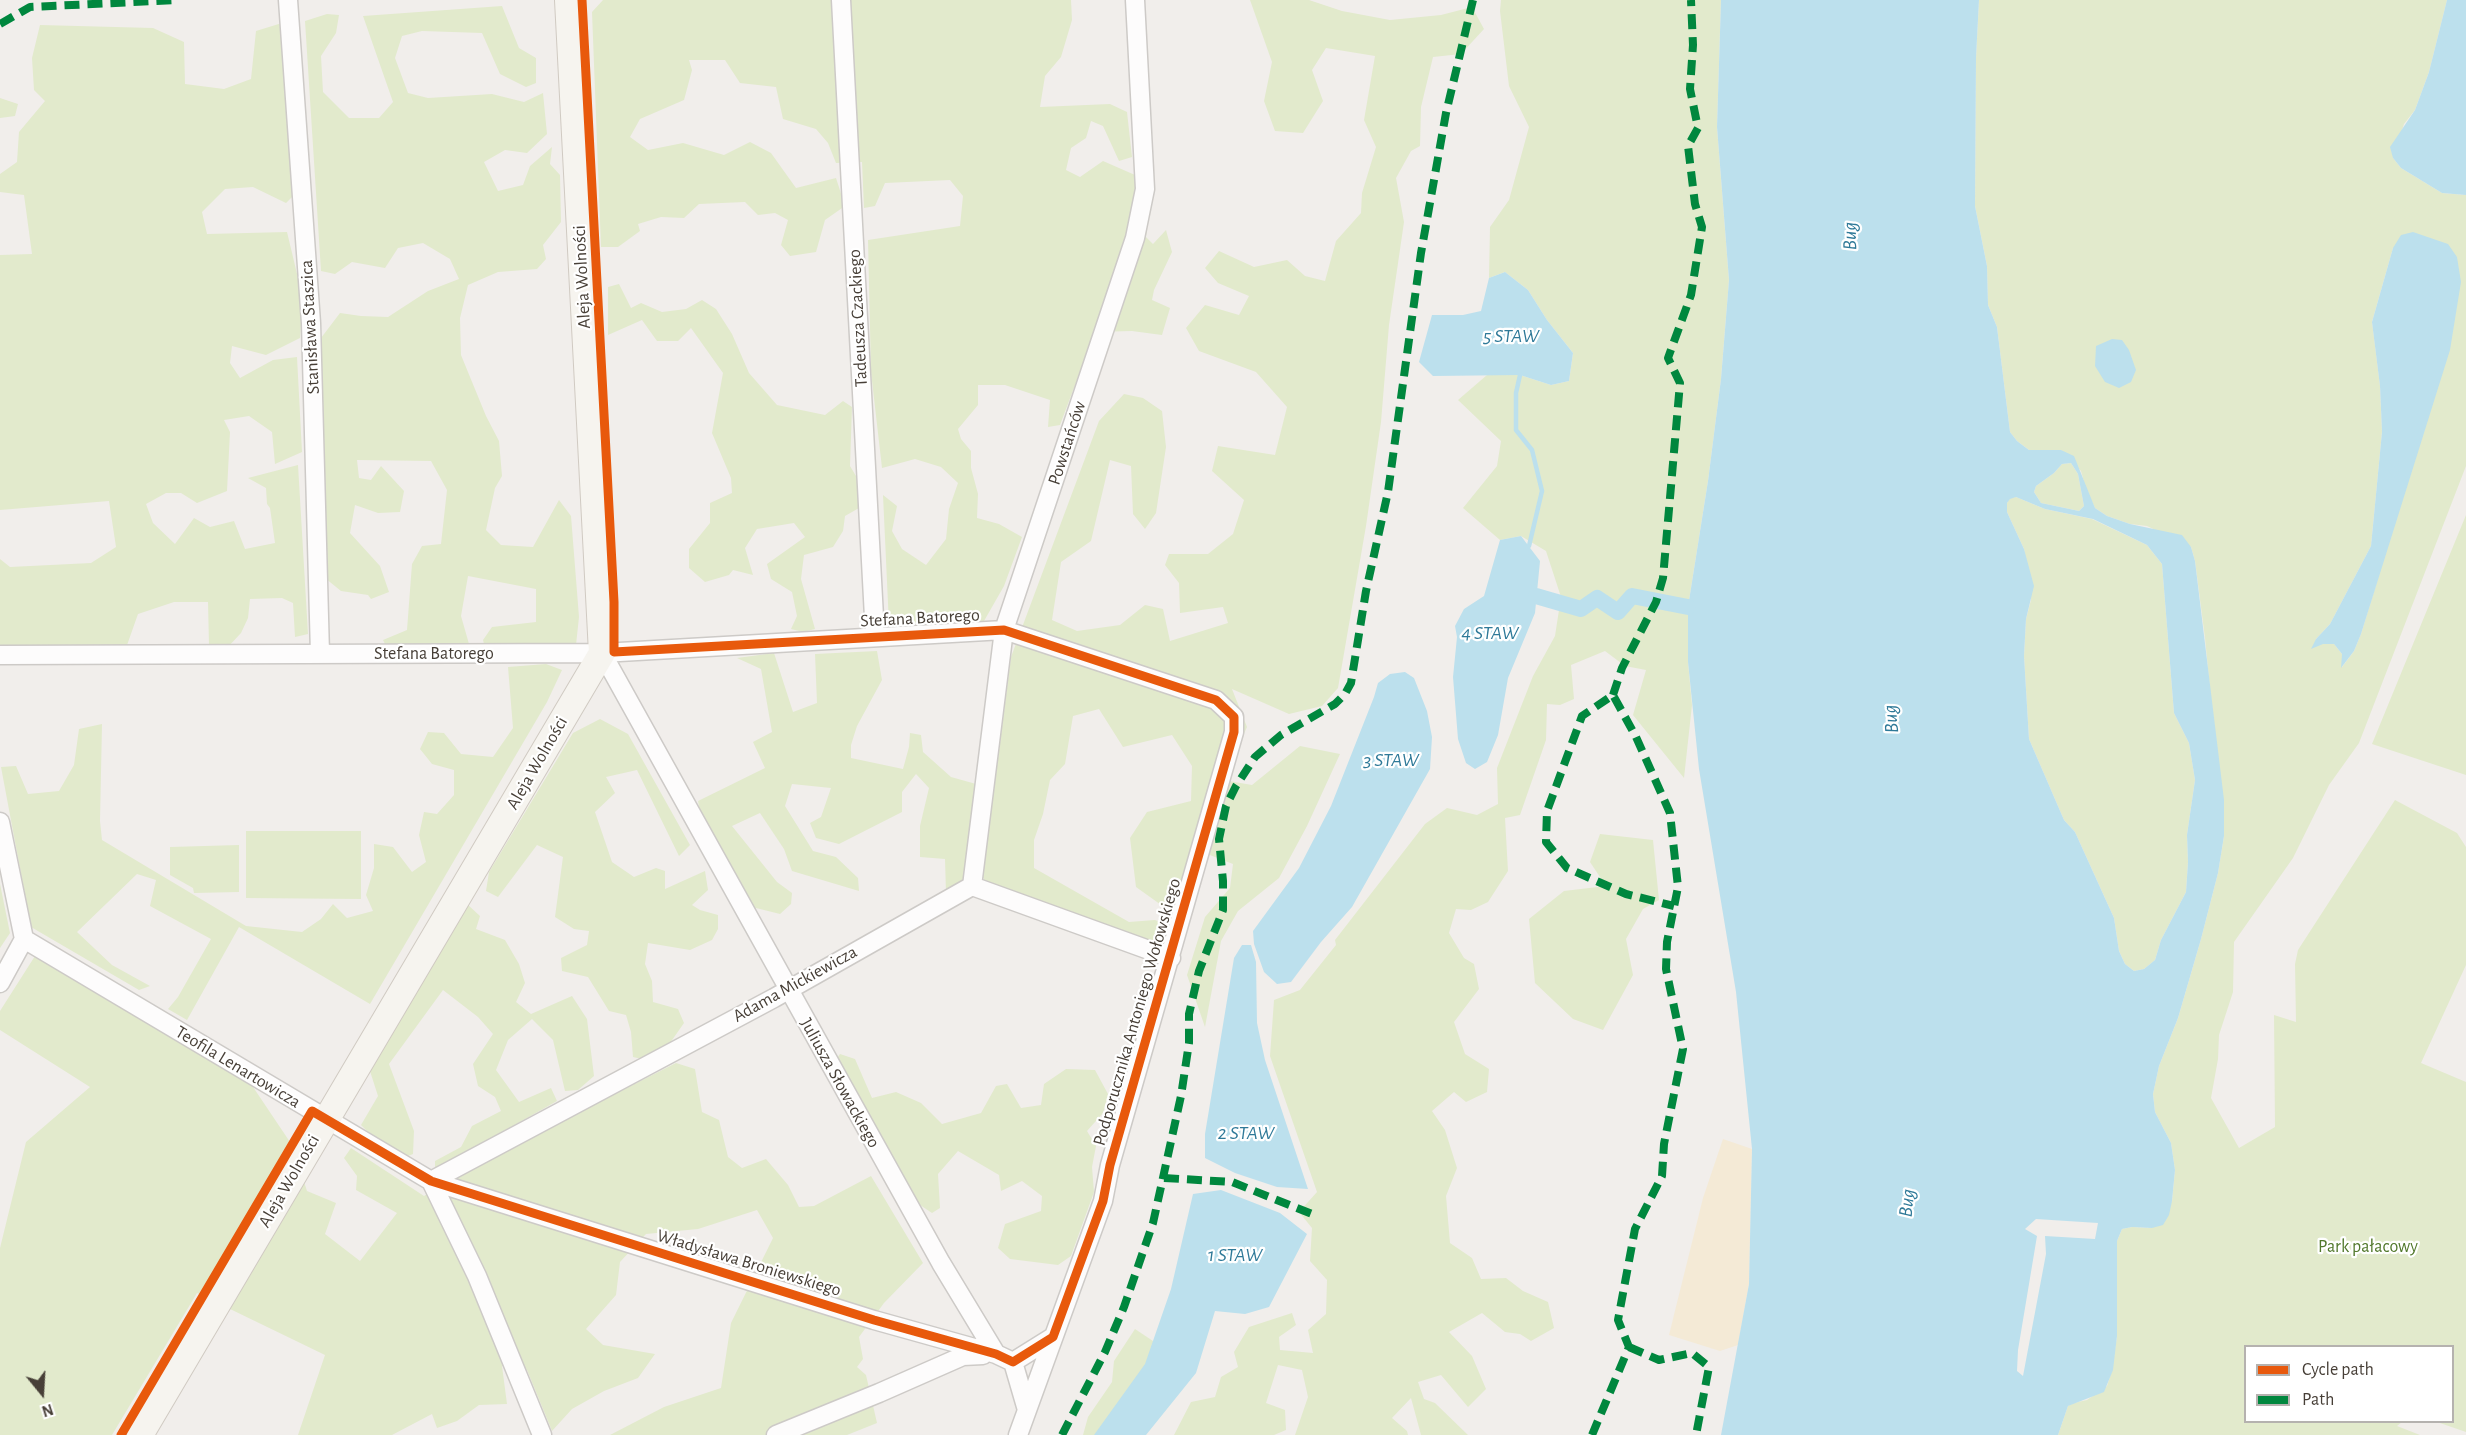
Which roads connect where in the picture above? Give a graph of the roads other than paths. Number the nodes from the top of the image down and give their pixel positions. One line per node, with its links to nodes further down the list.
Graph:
1 (288, 0): 8 (street, Stanisława Staszica)
2 (568, 0): 7 (street, Aleja Wolności)
3 (841, 0): 6 (street, Tadeusza Czackiego)
4 (1135, 0): 5 (street, Powstańców)
5 (1004, 630): 6 (street, Stefana Batorego); 10 (street, Stefana Batorego); 12 (street, Powstańców)
6 (875, 636): 7 (street, Stefana Batorego)
7 (602, 653): 8 (street, Stefana Batorego); 16 (street, Juliusza Słowackiego); 17 (street, Aleja Wolności)
8 (320, 654): 9 (street, Stefana Batorego)
9 (0, 655)
10 (1216, 700): 14 (street, Podporucznika Antoniego Wołowskiego)
11 (0, 822): 13 (street)
12 (972, 886): 14 (street); 16 (street, Adama Mickiewicza)
13 (24, 939): 15 (street); 17 (street, Teofila Lenartowicza)
14 (1171, 958): 19 (street, Podporucznika Antoniego Wołowskiego)
15 (0, 983)
16 (787, 988): 18 (street, Adama Mickiewicza); 20 (street, Juliusza Słowackiego)
17 (325, 1119): 18 (street, Teofila Lenartowicza); 23 (street, Aleja Wolności)
18 (431, 1181): 20 (street, Władysława Broniewskiego); 24 (street)
19 (1053, 1337): 21 (street); 22 (street, Podporucznika Antoniego Wołowskiego)
20 (996, 1354): 21 (street, Władysława Broniewskiego); 25 (street)
21 (1013, 1362): 22 (street)
22 (1027, 1410): 26 (street, Podporucznika Antoniego Wołowskiego)
23 (140, 1435)
24 (542, 1435)
25 (776, 1435)
26 (1018, 1435)

